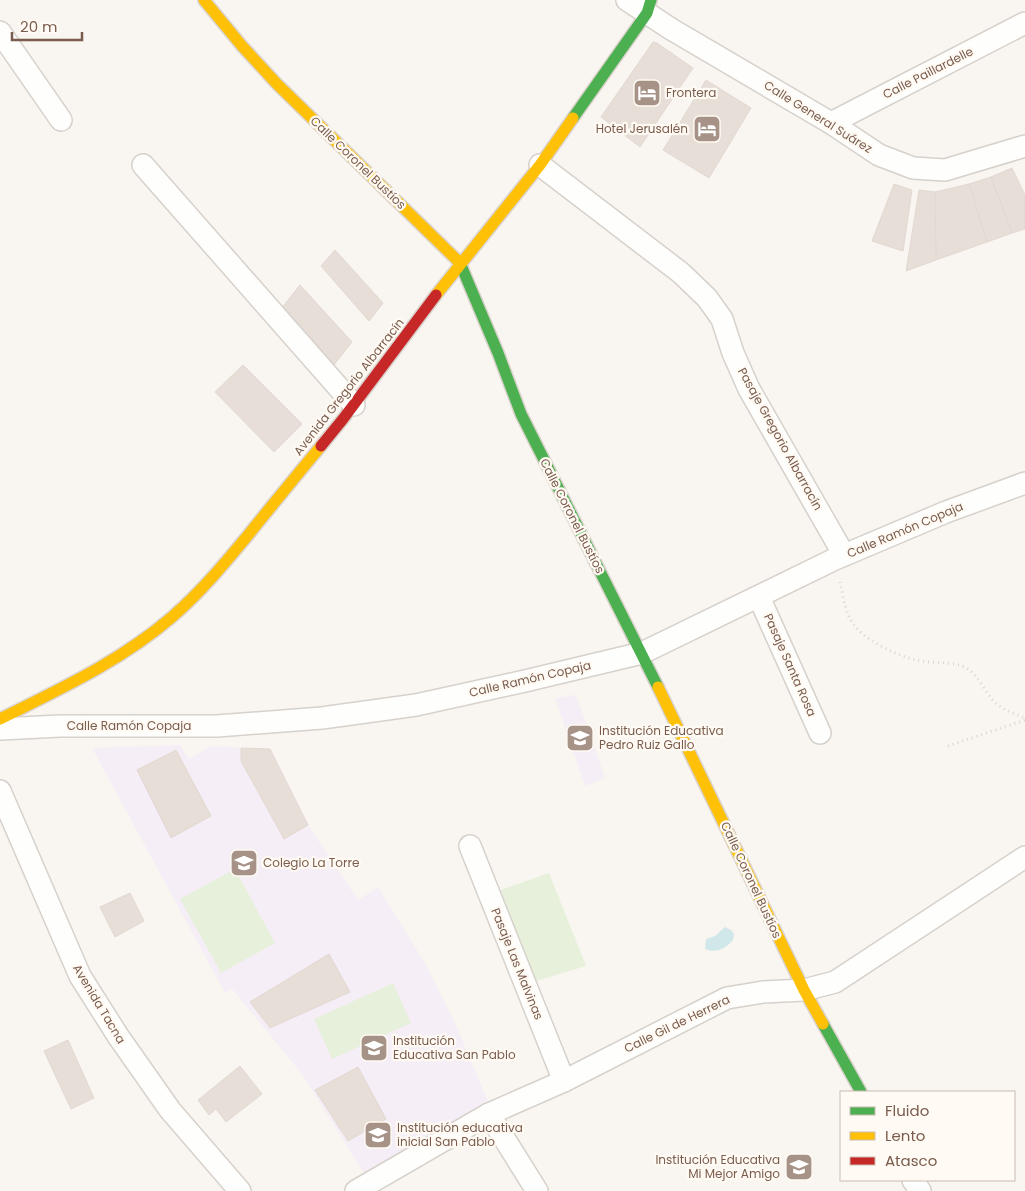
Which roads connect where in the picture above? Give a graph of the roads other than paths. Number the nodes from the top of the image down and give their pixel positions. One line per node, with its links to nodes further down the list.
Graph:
1 (204, 0): 11 (street, Calle Coronel Bustíos)
2 (627, 0): 3 (street, Calle General Suárez)
3 (649, 7): 7 (street, Calle General Suárez); 10 (street, Avenida Gregorio Albarracín)
4 (1025, 23): 7 (street, Calle Paillardelle)
5 (0, 32): 6 (street)
6 (61, 120)
7 (831, 123): 8 (street, Calle General Suárez)
8 (1025, 146)
9 (144, 164): 12 (street)
10 (540, 165): 11 (street, Avenida Gregorio Albarracín); 14 (street, Pasaje Gregorio Albarracín)
11 (460, 263): 12 (street, Avenida Gregorio Albarracín); 16 (street, Calle Coronel Bustíos)
12 (354, 405): 17 (street, Avenida Gregorio Albarracín)
13 (1025, 483): 14 (street, Calle Ramón Copaja)
14 (840, 557): 15 (street, Calle Ramón Copaja)
15 (759, 597): 16 (street, Calle Ramón Copaja); 19 (street, Pasaje Santa Rosa)
16 (642, 652): 18 (street, Calle Ramón Copaja); 23 (street, Calle Coronel Bustíos)
17 (0, 719)
18 (0, 729)
19 (820, 733)
20 (0, 791): 27 (street, Avenida Tacna)
21 (470, 846): 24 (street, Pasaje Las Malvinas)
22 (1025, 857): 23 (street, Calle Gil de Herrera)
23 (804, 990): 24 (street, Calle Gil de Herrera); 25 (street, Calle Coronel Bustíos)
24 (564, 1081): 26 (street, Calle Gil de Herrera)
25 (859, 1091)
26 (489, 1114): 28 (street, Calle Gil de Herrera); 29 (street)
27 (240, 1191)
28 (356, 1191)
29 (537, 1191)

